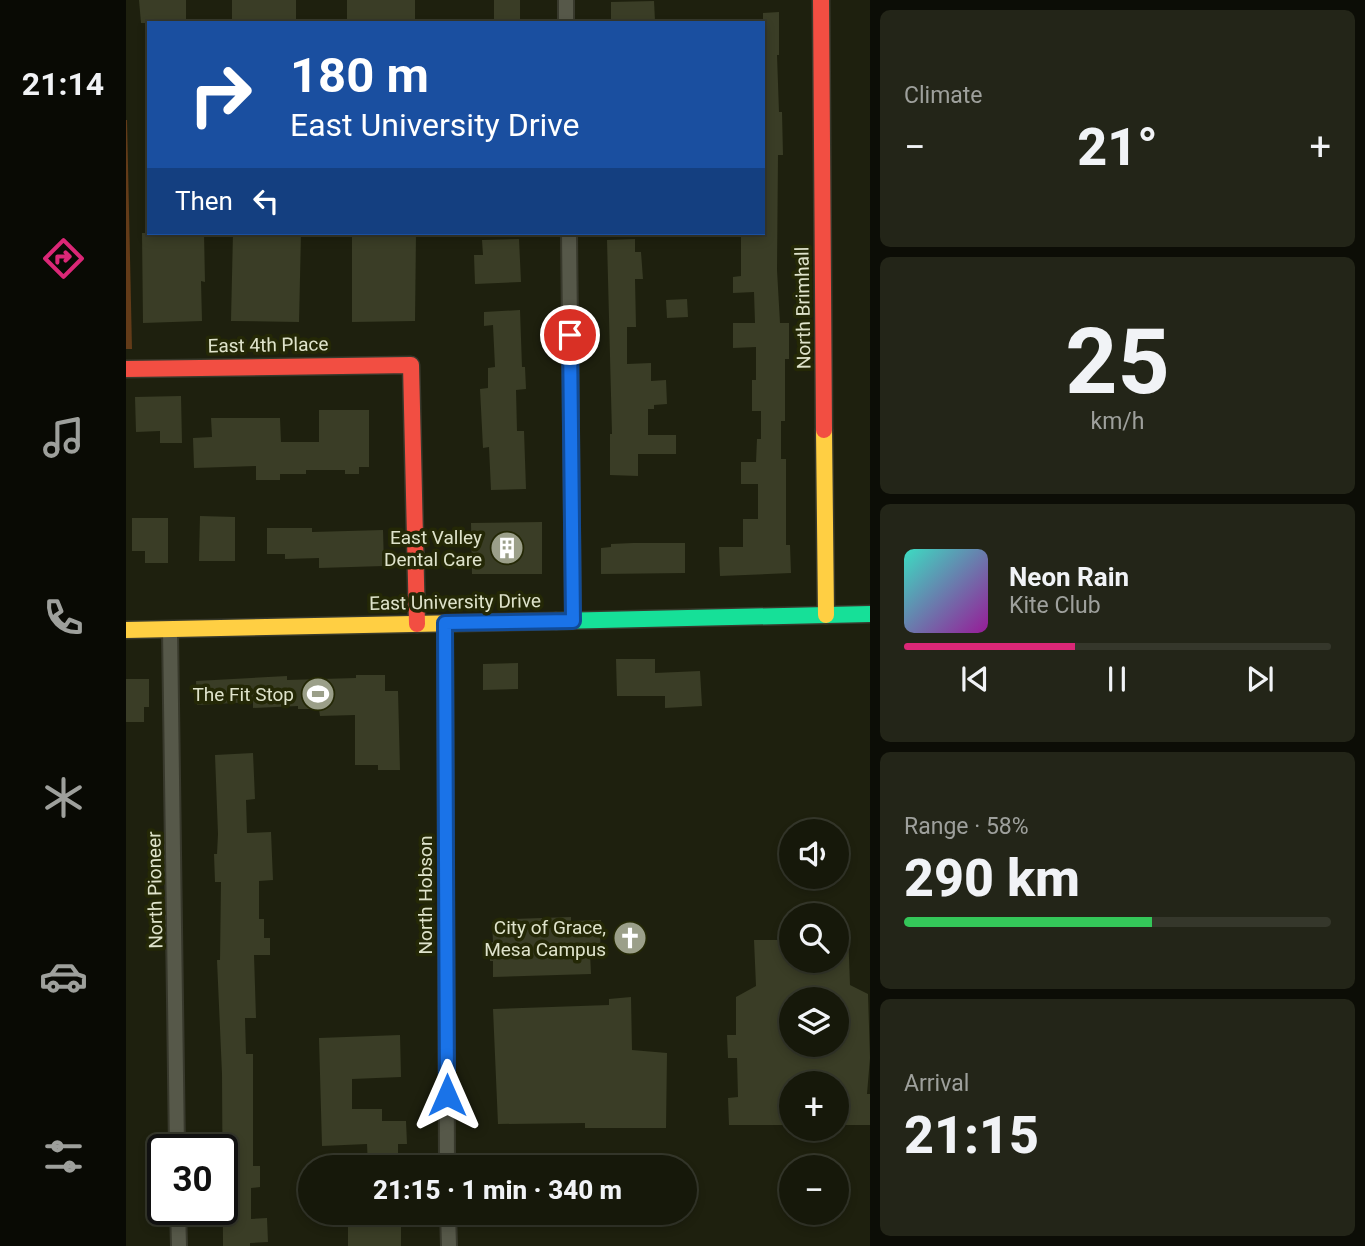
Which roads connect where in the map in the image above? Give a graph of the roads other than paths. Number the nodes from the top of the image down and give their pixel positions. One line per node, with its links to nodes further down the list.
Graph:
1 (566, 0): 3 (street)
2 (821, 0): 7 (street, North Brimhall)
3 (566, 21)
4 (569, 235): 8 (street)
5 (126, 369): 10 (street, East 4th Place)
6 (870, 614): 7 (street, East University Drive)
7 (826, 615): 8 (street, East University Drive)
8 (573, 621): 9 (street, East University Drive)
9 (445, 623): 10 (street, East University Drive); 14 (street, North Hobson)
10 (417, 624): 11 (street, East University Drive)
11 (170, 629): 12 (street, East University Drive); 13 (street, North Pioneer)
12 (126, 630)
13 (177, 1134)
14 (447, 1155)
15 (178, 1225): 17 (street)
16 (448, 1225): 18 (street)
17 (179, 1246)
18 (449, 1246)

